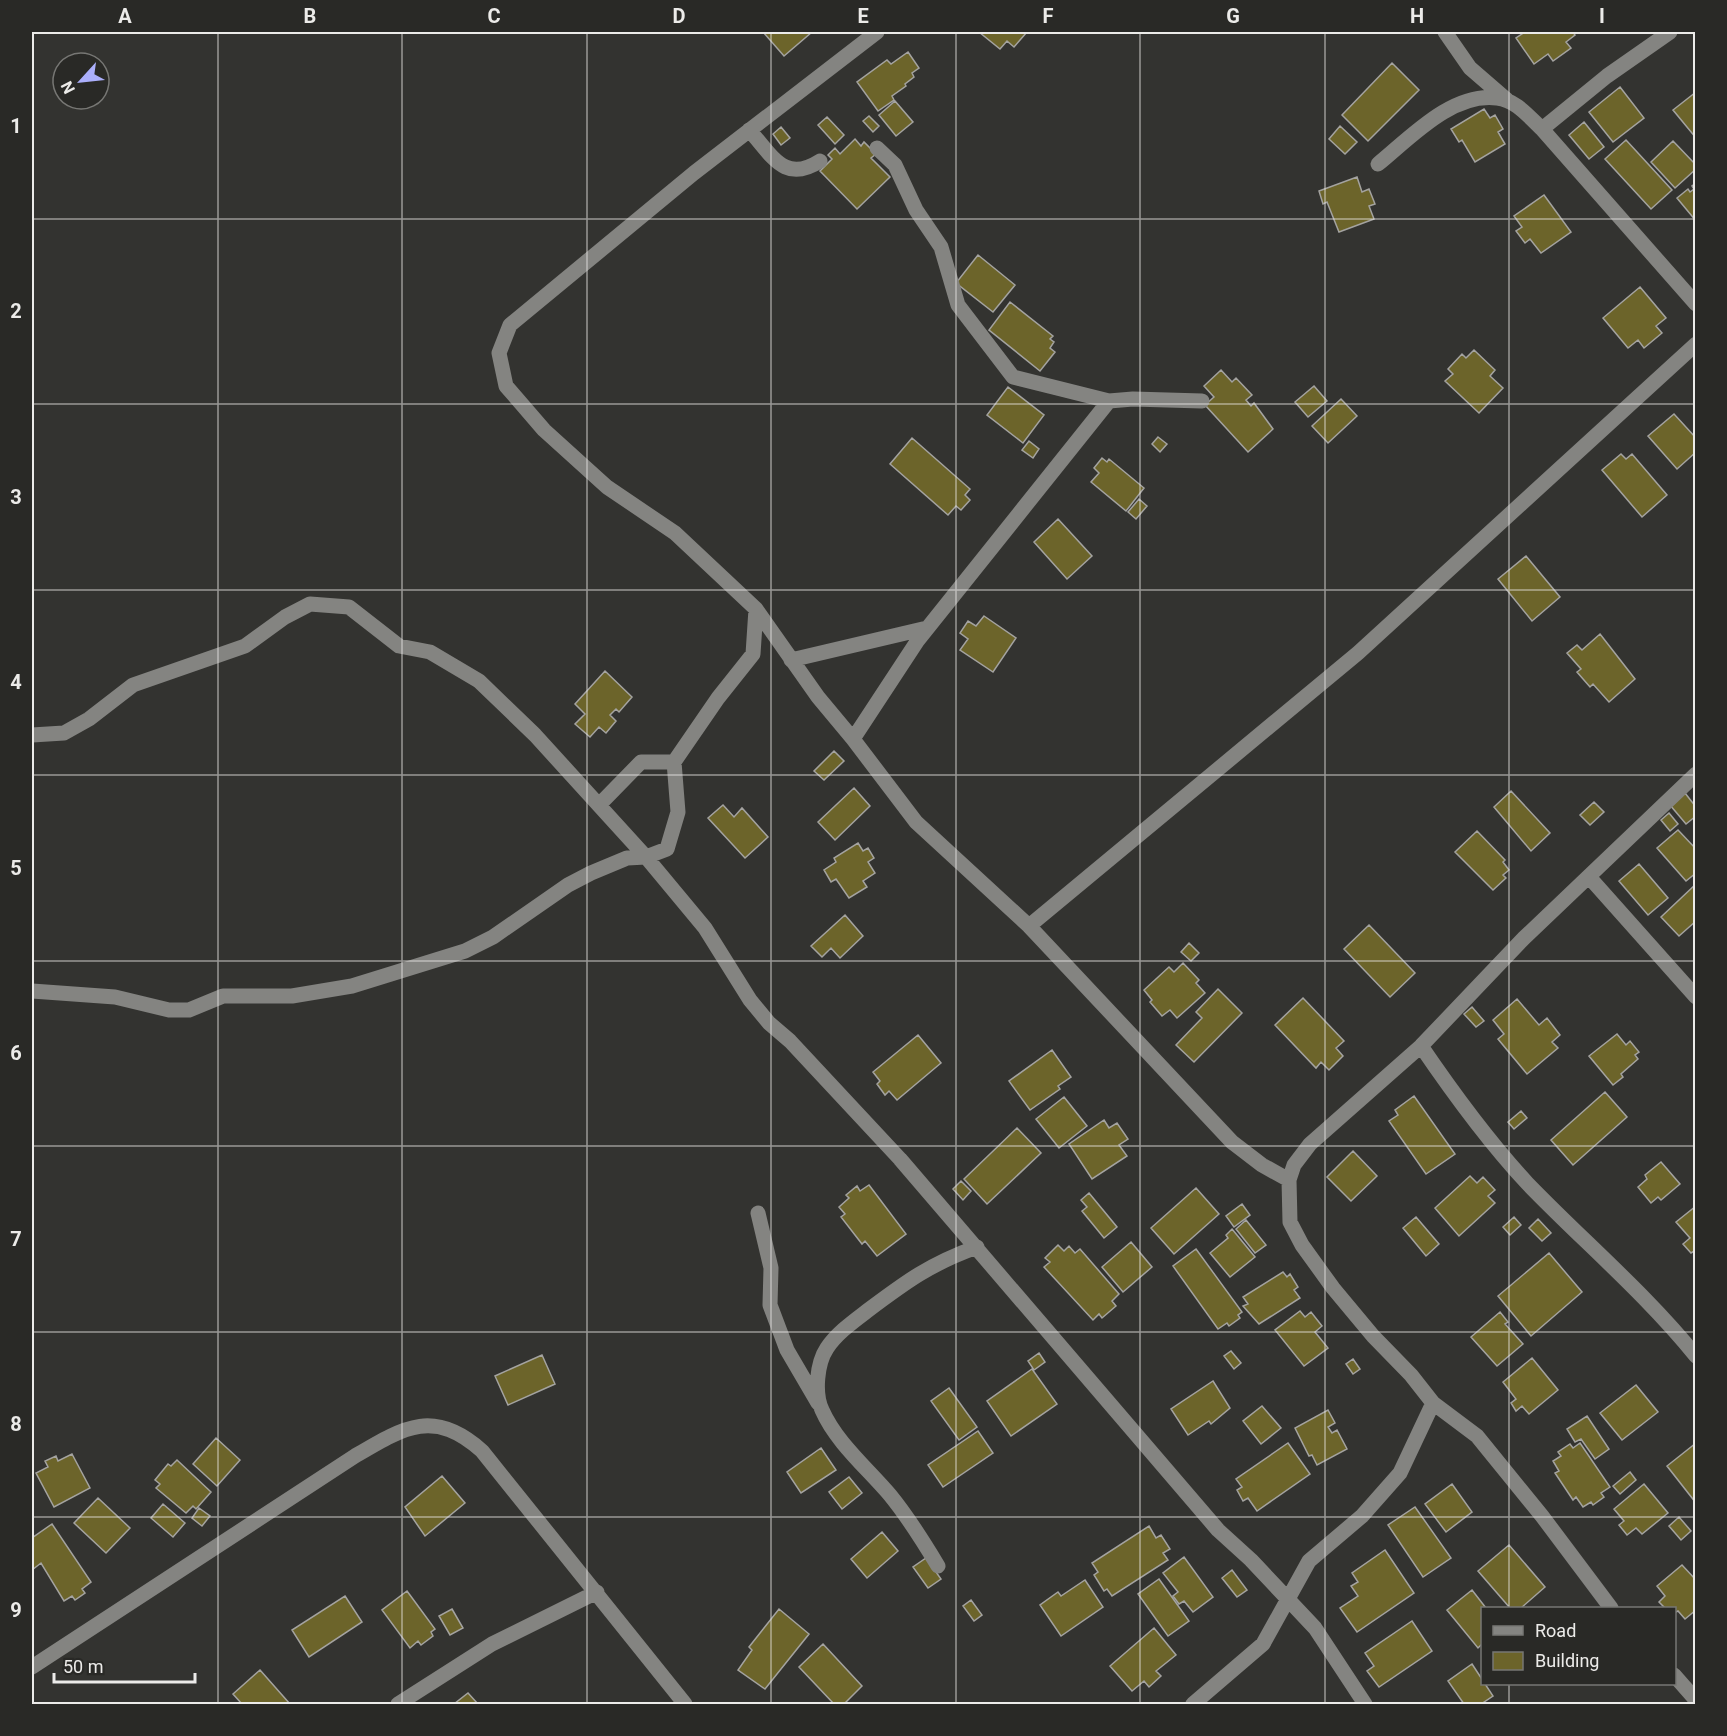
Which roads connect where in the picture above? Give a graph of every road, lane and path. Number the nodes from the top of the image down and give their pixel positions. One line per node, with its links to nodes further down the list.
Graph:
1 (877, 32): 6 (street)
2 (1444, 32): 4 (street)
3 (1670, 32): 5 (street)
4 (1510, 102): 5 (street); 9 (street)
5 (1542, 129): 10 (street)
6 (749, 130): 8 (street); 14 (street)
7 (878, 148): 12 (street)
8 (820, 161)
9 (1378, 164)
10 (1695, 304)
11 (1695, 344): 24 (street)
12 (1109, 401): 13 (street); 15 (street)
13 (1202, 401)
14 (756, 609): 16 (street); 19 (street)
15 (927, 628): 16 (street); 18 (street)
16 (791, 660): 18 (street)
17 (32, 735): 21 (street)
18 (854, 739): 24 (street)
19 (674, 762): 21 (street); 22 (street)
20 (1695, 774): 23 (street)
21 (599, 805): 22 (street)
22 (646, 857): 25 (street); 30 (street)
23 (1590, 878): 26 (street); 27 (street)
24 (1029, 926): 28 (street)
25 (32, 991)
26 (1695, 997)
27 (1421, 1046): 28 (street); 31 (street)
28 (1289, 1180): 32 (street)
29 (758, 1213): 33 (street)
30 (977, 1247): 33 (street); 36 (street)
31 (1695, 1356)
32 (1432, 1403): 36 (street); 37 (street)
33 (820, 1408): 34 (street)
34 (938, 1566)
35 (597, 1592): 38 (street); 41 (street); 42 (street)
36 (1288, 1598): 43 (street); 44 (street)
37 (1610, 1607)
38 (32, 1667)
39 (1676, 1678): 40 (street)
40 (1690, 1695)
41 (398, 1704)
42 (686, 1704)
43 (1193, 1704)
44 (1365, 1704)

